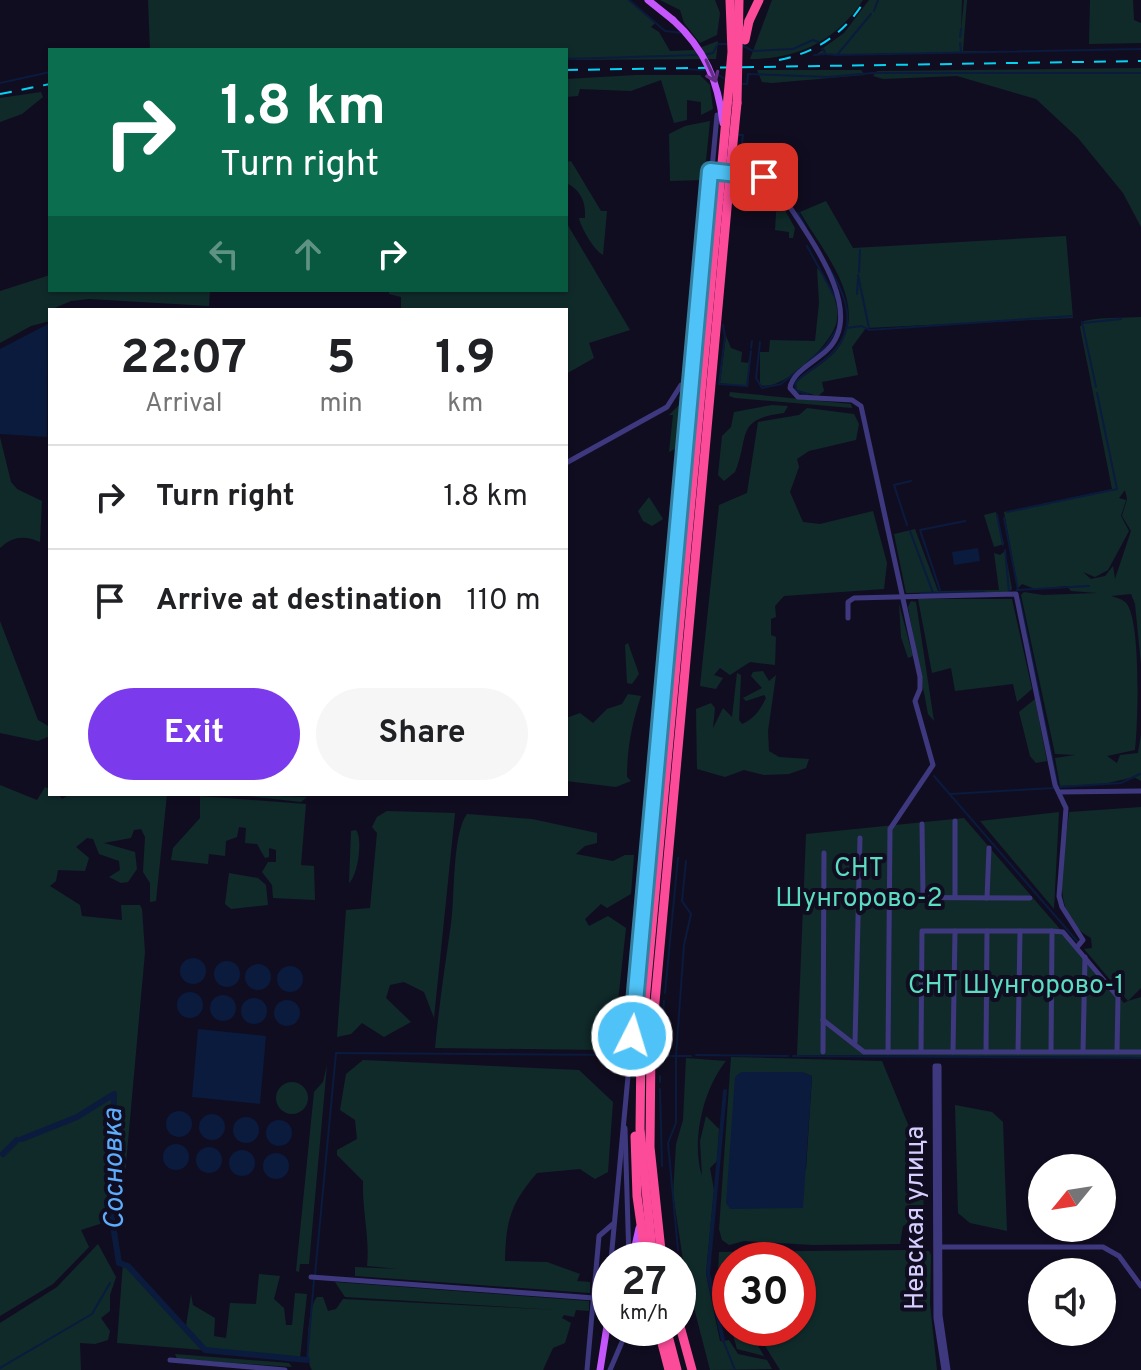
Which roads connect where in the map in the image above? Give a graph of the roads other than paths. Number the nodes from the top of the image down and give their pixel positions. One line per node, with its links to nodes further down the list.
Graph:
1 (648, 0): 7 (main road, one-way to 7, bridge)
2 (730, 0): 7 (highway, bridge)
3 (739, 0): 5 (highway, bridge)
4 (756, 3): 5 (highway, bridge)
5 (737, 103): 9 (highway, bridge)
6 (717, 115): 8 (street)
7 (724, 156): 9 (highway, bridge)
8 (711, 170): 10 (street); 12 (street)
9 (723, 197): 36 (highway); 59 (highway)
10 (691, 385): 11 (street); 48 (street)
11 (568, 462)
12 (903, 597): 13 (street); 15 (street); 23 (street)
13 (848, 618)
14 (1141, 791): 15 (street)
15 (1058, 792): 32 (street)
16 (955, 821): 25 (street)
17 (922, 824): 24 (street)
18 (860, 838): 22 (street)
19 (989, 848): 26 (street)
20 (824, 853): 21 (street)
21 (824, 897): 22 (street); 34 (street)
22 (858, 897): 23 (street); 35 (street)
23 (889, 897): 24 (street); 39 (street)
24 (923, 897): 25 (street)
25 (955, 897): 26 (street)
26 (987, 898): 27 (street)
27 (1030, 898)
28 (955, 931): 29 (street); 37 (street); 40 (street)
29 (987, 931): 30 (street); 41 (street)
30 (1020, 931): 31 (street); 42 (street)
31 (1055, 931): 32 (street); 43 (street)
32 (1077, 947): 33 (street)
33 (1086, 959): 44 (street); 45 (street)
34 (823, 1020): 35 (street); 38 (street)
35 (855, 1043): 39 (street)
36 (641, 1045): 49 (highway); 58 (highway)
37 (921, 1051): 39 (street); 40 (street)
38 (823, 1052)
39 (888, 1052)
40 (953, 1052): 41 (street)
41 (986, 1052): 42 (street)
42 (1018, 1052): 43 (street)
43 (1051, 1052): 44 (street)
44 (1083, 1052): 45 (street)
45 (1117, 1052): 46 (street)
46 (1141, 1052)
47 (937, 1066): 60 (street, Невская улица)
48 (625, 1111): 50 (street); 55 (street)
49 (640, 1218): 56 (main road); 57 (highway)
50 (615, 1222): 51 (street); 52 (street)
51 (605, 1229): 52 (street); 53 (street)
52 (613, 1237): 54 (street)
53 (599, 1242)
54 (613, 1242)
55 (629, 1242)
56 (635, 1242)
57 (643, 1242)
58 (651, 1242)
59 (661, 1242)
60 (938, 1247): 62 (street); 80 (street, Невская улица)
61 (311, 1277): 63 (street)
62 (1141, 1286)
63 (592, 1298)
64 (592, 1319): 73 (street)
65 (603, 1346): 74 (main road)
66 (620, 1346): 75 (street)
67 (663, 1346): 76 (highway)
68 (671, 1346): 77 (highway)
69 (679, 1346): 78 (highway)
70 (685, 1346): 79 (highway)
71 (170, 1360): 72 (street)
72 (285, 1370)
73 (587, 1370)
74 (600, 1370)
75 (610, 1370)
76 (669, 1370)
77 (677, 1370)
78 (685, 1370)
79 (692, 1370)
80 (946, 1370)

